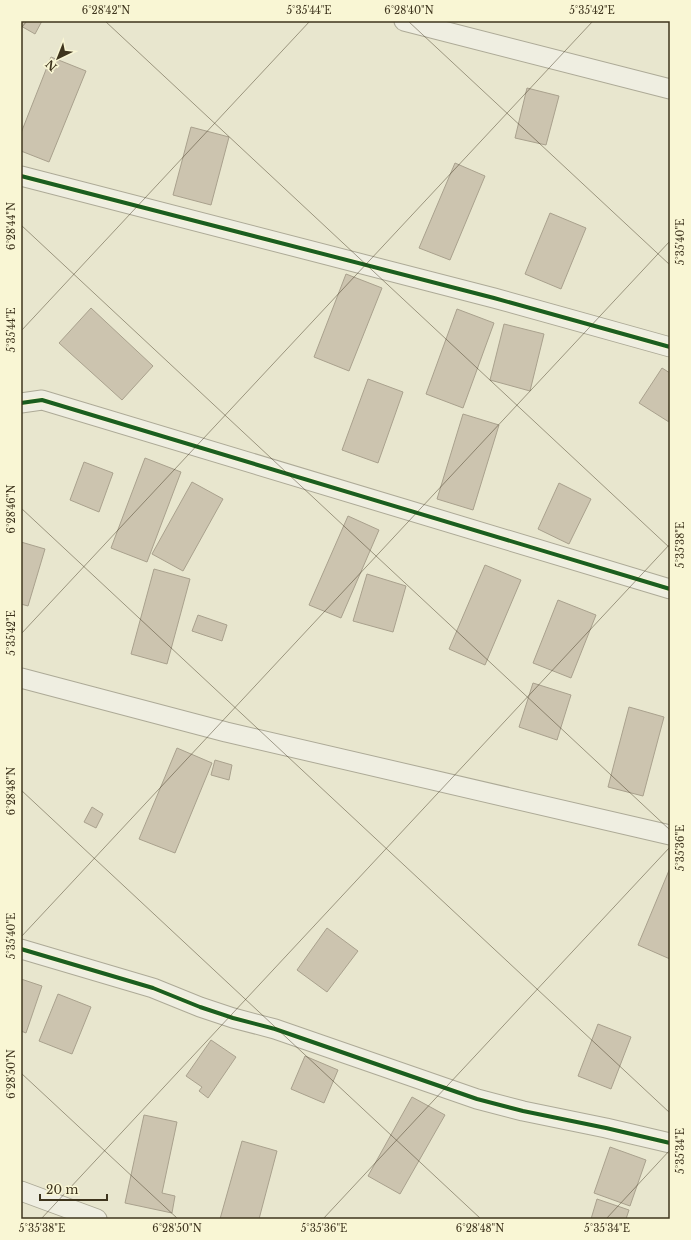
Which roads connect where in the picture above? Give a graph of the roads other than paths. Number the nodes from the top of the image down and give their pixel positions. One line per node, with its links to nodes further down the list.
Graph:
1 (404, 21): 2 (street)
2 (670, 89)
3 (21, 176): 4 (street)
4 (670, 347)
5 (21, 404): 6 (street)
6 (670, 590)
7 (21, 678): 8 (street)
8 (670, 835)
9 (21, 949): 10 (street)
10 (670, 1143)
11 (21, 1191): 12 (street)
12 (97, 1219)

